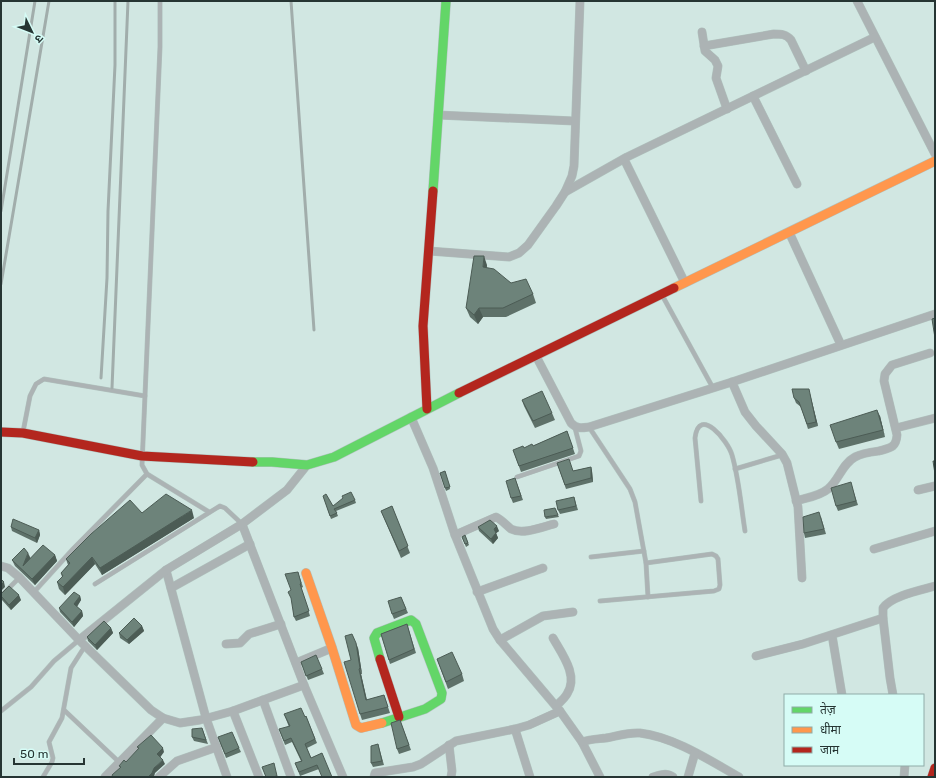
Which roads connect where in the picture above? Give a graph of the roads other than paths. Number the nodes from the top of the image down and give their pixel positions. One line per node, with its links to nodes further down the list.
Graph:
1 (160, 1): 27 (lane)
2 (446, 1): 11 (main road)
3 (580, 1): 12 (street)
4 (857, 1): 6 (street)
5 (702, 32): 7 (street)
6 (875, 37): 8 (street); 14 (street)
7 (704, 46): 8 (street); 10 (street)
8 (806, 71): 9 (street)
9 (754, 96): 10 (street); 15 (street)
10 (727, 109): 13 (street)
11 (438, 115): 12 (street); 18 (main road)
12 (574, 121): 16 (street)
13 (624, 159): 16 (street); 19 (street)
14 (935, 160): 17 (main road)
15 (797, 184)
16 (565, 192): 18 (street)
17 (789, 232): 19 (main road); 22 (street)
18 (428, 251): 28 (main road)
19 (684, 283): 20 (main road)
20 (661, 294): 24 (main road); 26 (lane)
21 (935, 314): 22 (street)
22 (841, 345): 25 (street)
23 (930, 353): 33 (street)
24 (536, 356): 28 (main road); 31 (street)
25 (732, 382): 26 (street); 36 (street)
26 (713, 388): 32 (street)
27 (145, 396): 35 (lane); 37 (lane)
28 (427, 409): 29 (main road)
29 (411, 417): 38 (main road); 51 (street)
30 (935, 418): 33 (street)
31 (575, 427): 32 (street); 41 (lane)
32 (589, 427): 54 (lane)
33 (896, 428): 45 (street)
34 (1, 432): 35 (main road)
35 (23, 433): 37 (main road)
36 (782, 454): 39 (lane); 45 (street)
37 (142, 456): 38 (main road); 40 (lane)
38 (308, 464): 47 (street)
39 (735, 469): 44 (lane); 49 (lane)
40 (147, 474): 46 (lane); 66 (lane)
41 (517, 477)
42 (935, 486): 43 (street)
43 (918, 490)
44 (701, 501)
45 (796, 501): 62 (street)
46 (209, 512): 47 (lane); 63 (lane)
47 (242, 524): 52 (street); 59 (street)
48 (554, 524): 51 (street)
49 (745, 531)
50 (935, 531): 53 (street)
51 (455, 535): 67 (street)
52 (250, 544): 65 (street); 73 (street)
53 (874, 549)
54 (644, 551): 55 (lane); 56 (lane)
55 (591, 557)
56 (646, 563): 69 (lane); 69 (lane)
57 (1, 566): 61 (street)
58 (543, 568): 67 (street)
59 (166, 570): 65 (street); 76 (street)
60 (306, 573): 80 (main road)
61 (19, 577): 66 (street); 68 (lane)
62 (802, 578)
63 (95, 584)
64 (935, 586): 72 (street)
65 (171, 588): 93 (street)
66 (34, 592): 76 (street)
67 (477, 592): 77 (street)
68 (1, 596)
69 (648, 597): 70 (lane)
70 (600, 601)
71 (573, 612): 77 (street)
72 (883, 618): 74 (street); 85 (street)
73 (281, 624): 78 (street); 82 (street)
74 (832, 635): 81 (street); 84 (street)
75 (553, 638): 87 (street)
76 (78, 640): 79 (street); 89 (lane)
77 (500, 640): 87 (street)
78 (226, 644)
79 (85, 646): 88 (lane); 92 (street)
80 (332, 648): 82 (street); 91 (main road)
81 (756, 656)
82 (296, 663): 83 (street)
83 (304, 685): 86 (street); 107 (street)
84 (842, 694)
85 (893, 694)
86 (263, 700): 90 (street); 106 (street)
87 (558, 709): 94 (street); 95 (street)
88 (64, 710): 99 (lane); 101 (lane)
89 (1, 711)
90 (233, 711): 93 (street); 105 (street)
91 (398, 717): 91 (main road)
92 (163, 718): 93 (street); 99 (street)
93 (206, 718): 97 (street)
94 (515, 730): 96 (street); 110 (street)
95 (582, 742): 98 (street); 111 (street)
96 (449, 744): 108 (street); 109 (street)
97 (217, 747): 103 (street); 104 (street)
98 (695, 753): 114 (street); 115 (street)
99 (119, 762): 102 (street)
100 (905, 766): 116 (street)
101 (43, 777)
102 (105, 777)
103 (159, 777)
104 (227, 777)
105 (259, 777)
106 (291, 777)
107 (343, 777)
108 (374, 777)
109 (451, 777)
110 (530, 777)
111 (600, 777)
112 (653, 777): 113 (street)
113 (673, 777)
114 (688, 777)
115 (739, 777)
116 (904, 777)

